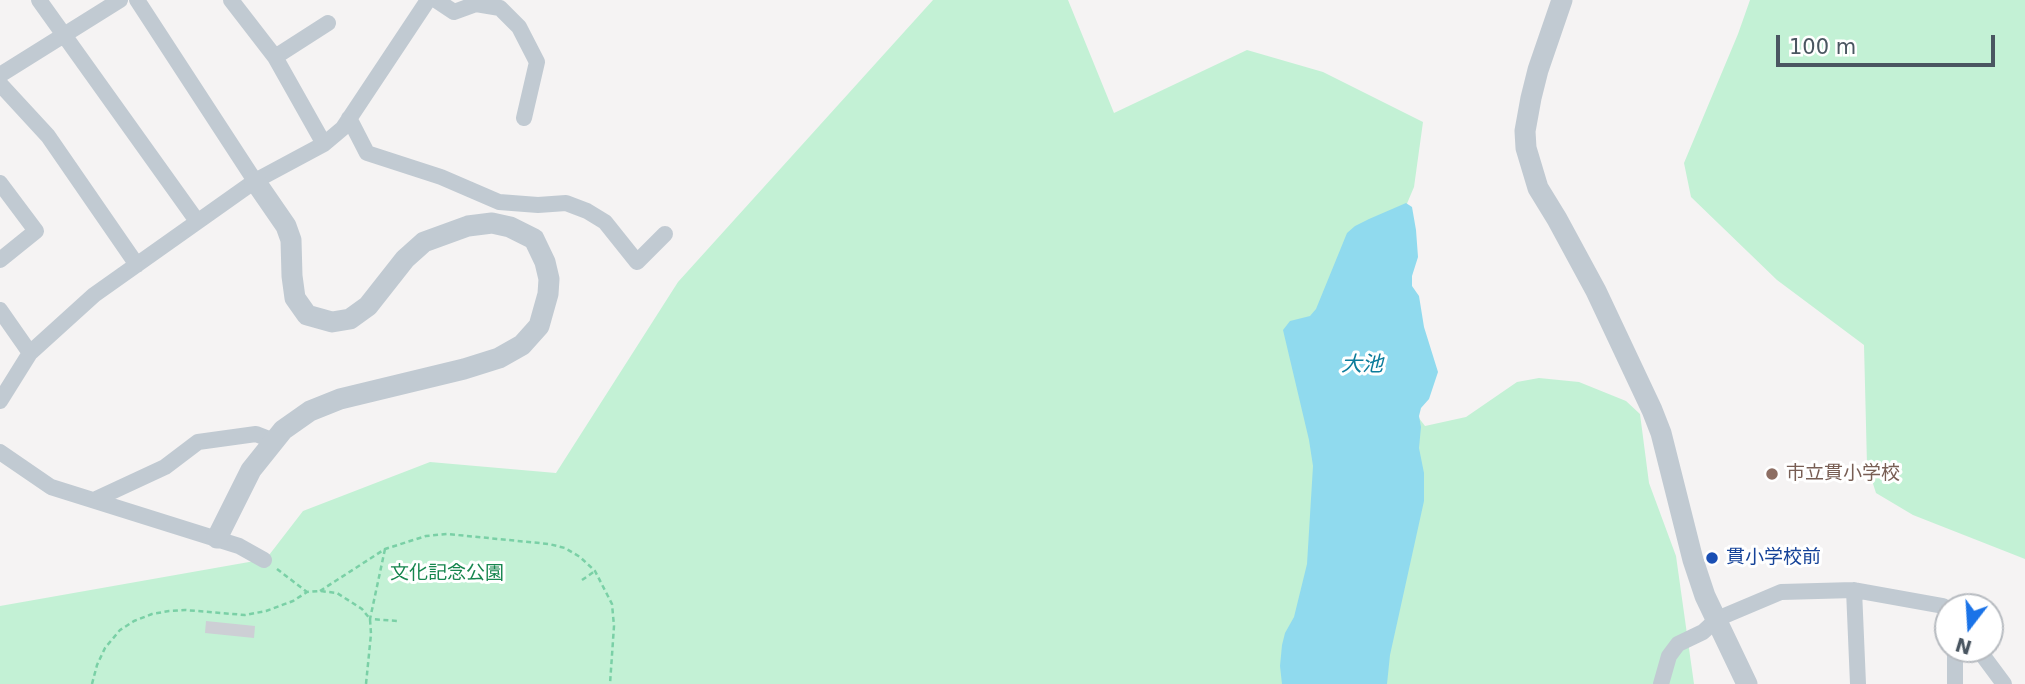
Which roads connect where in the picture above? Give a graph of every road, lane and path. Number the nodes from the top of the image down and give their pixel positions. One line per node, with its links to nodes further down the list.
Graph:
1 (39, 0): 9 (street)
2 (120, 0): 9 (street)
3 (137, 0): 16 (street)
4 (231, 0): 10 (street)
5 (428, 0): 13 (street)
6 (436, 0): 14 (street)
7 (1562, 0): 40 (street)
8 (328, 23): 10 (street)
9 (65, 36): 11 (street); 19 (street)
10 (275, 57): 15 (street)
11 (0, 75)
12 (0, 84): 23 (street)
13 (349, 118): 15 (street); 18 (street)
14 (524, 118)
15 (324, 144): 16 (street)
16 (255, 181): 19 (street); 20 (street)
17 (0, 183): 22 (street)
18 (480, 194): 20 (street); 21 (street)
19 (197, 221): 23 (street)
20 (474, 225): 27 (street)
21 (665, 234)
22 (0, 260)
23 (136, 265): 25 (street)
24 (0, 310): 25 (street)
25 (30, 353): 26 (street)
26 (0, 401)
27 (274, 441): 29 (street); 30 (street)
28 (0, 452): 29 (street)
29 (94, 500): 30 (street)
30 (217, 538): 32 (street)
31 (385, 549): 33 (path); 36 (path); 39 (path)
32 (264, 560): 37 (path)
33 (595, 572): 34 (path); 46 (path)
34 (582, 580)
35 (1854, 590): 38 (street); 40 (street); 49 (street)
36 (320, 591): 37 (path); 39 (path)
37 (307, 592): 44 (path)
38 (1934, 604)
39 (370, 619): 41 (path); 45 (path)
40 (1717, 619): 47 (street); 48 (street)
41 (397, 621)
42 (1955, 663): 50 (street)
43 (1988, 663): 51 (street)
44 (92, 684)
45 (366, 684)
46 (610, 684)
47 (1661, 684)
48 (1747, 684)
49 (1858, 684)
50 (1955, 684)
51 (2004, 684)

